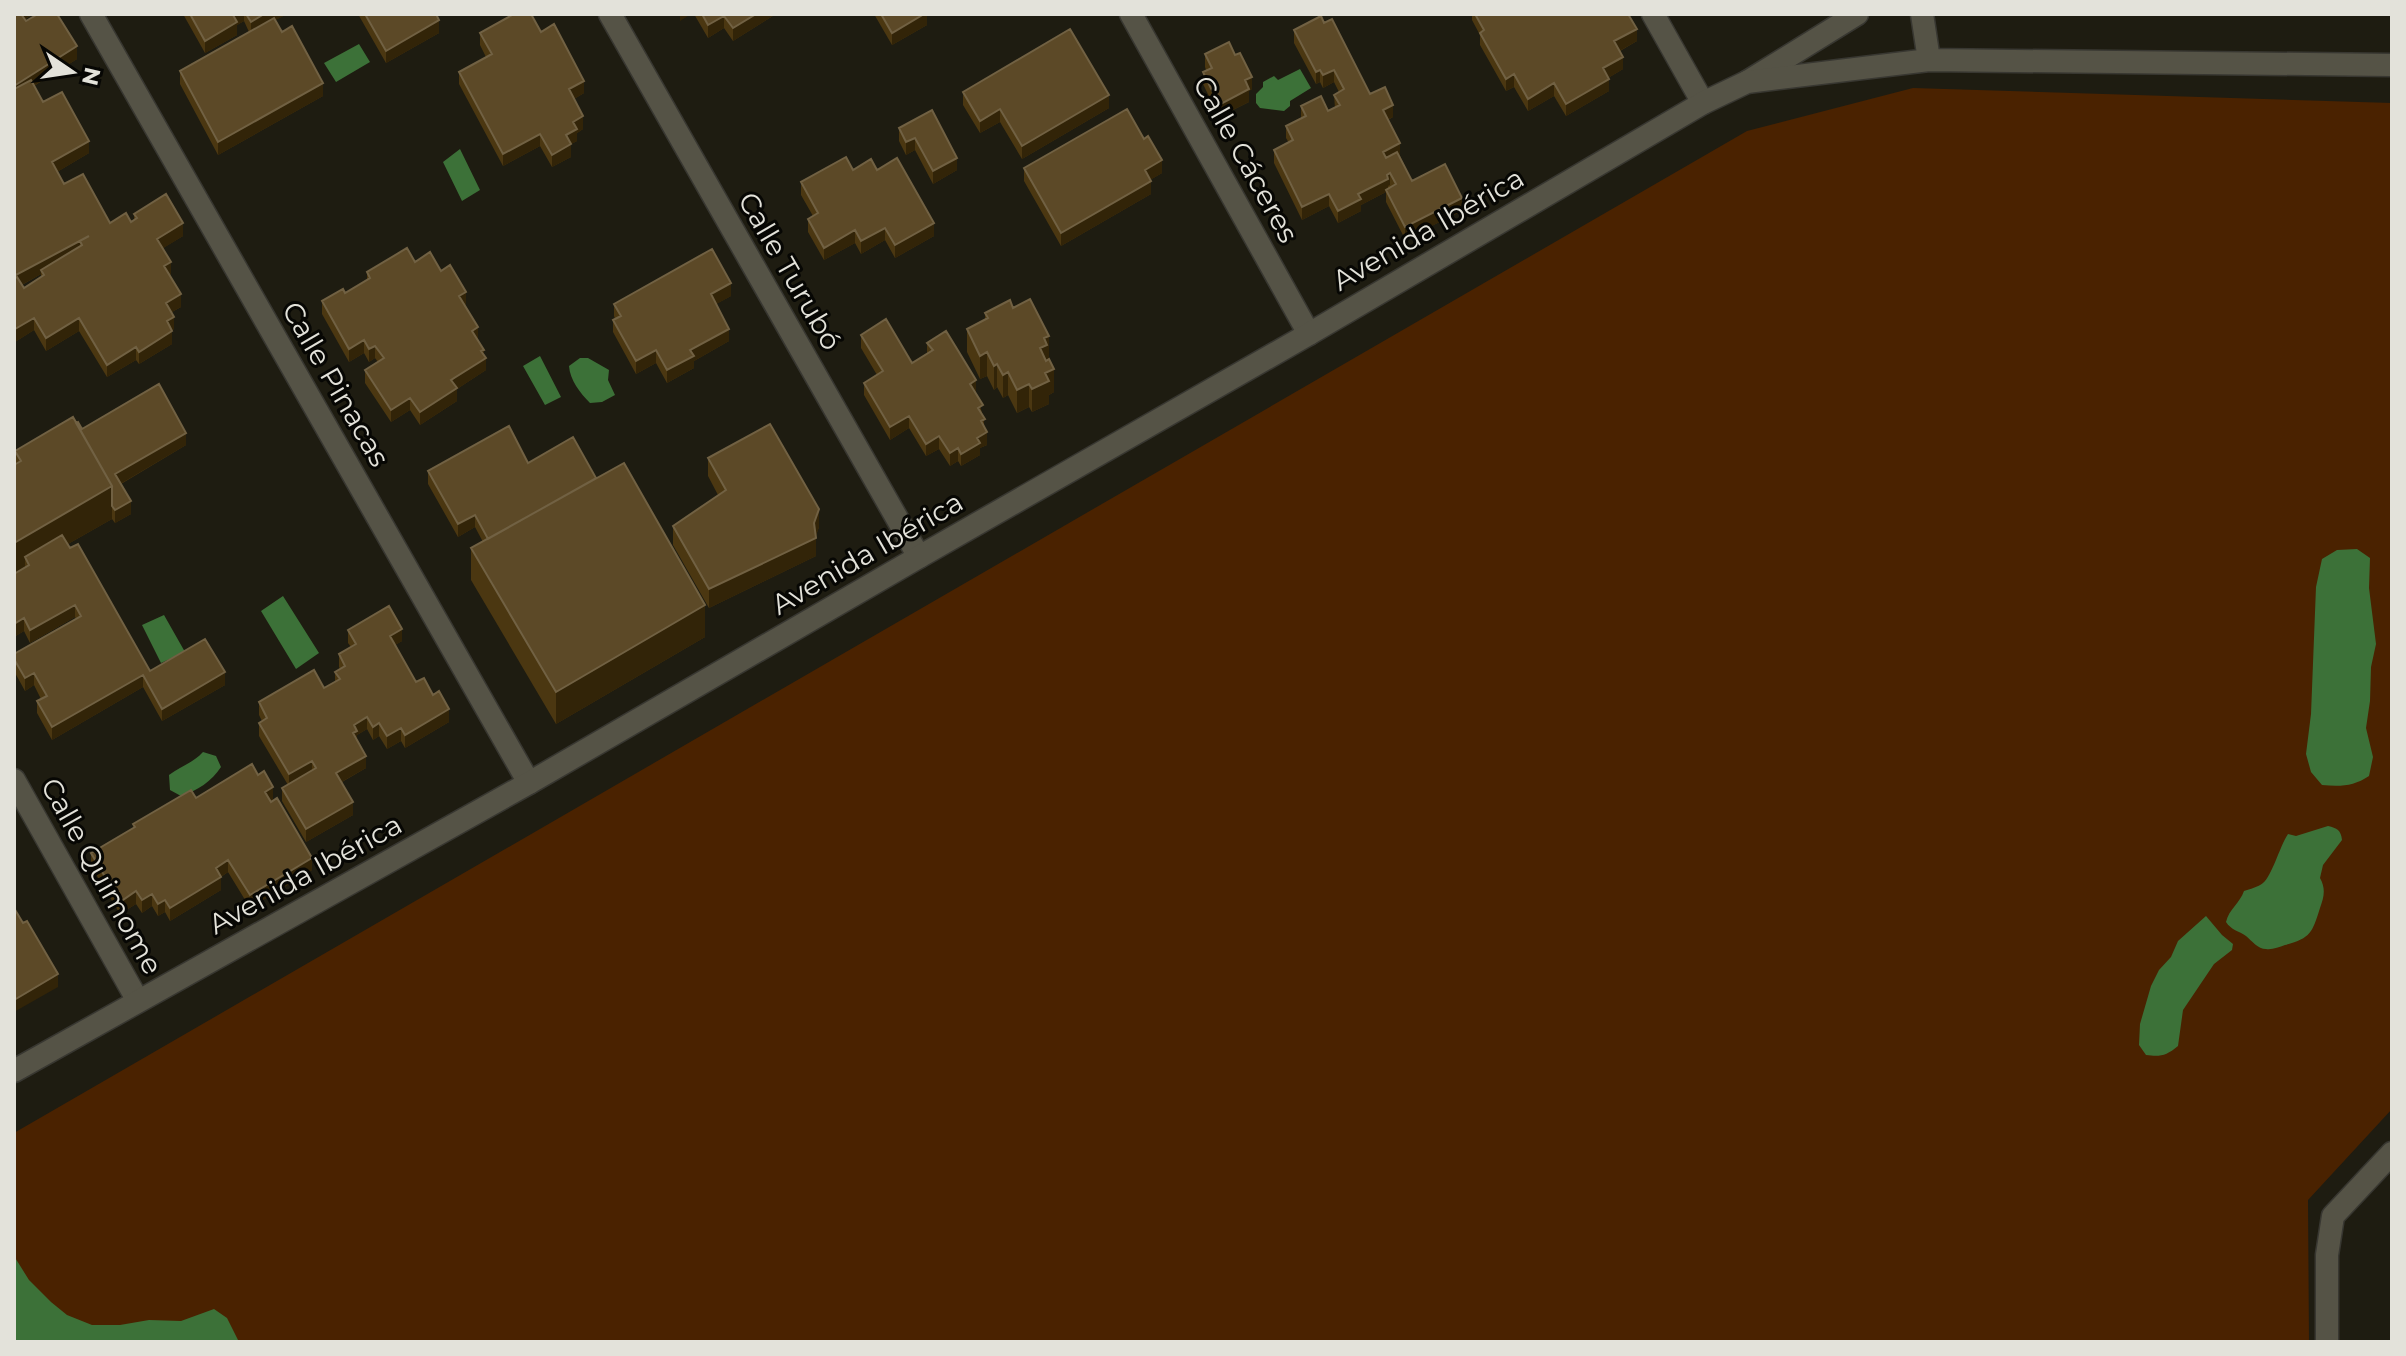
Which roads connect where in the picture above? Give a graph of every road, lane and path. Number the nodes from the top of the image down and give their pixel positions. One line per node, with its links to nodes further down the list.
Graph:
1 (91, 14): 14 (street, Calle Pinacas)
2 (610, 14): 12 (street, Calle Turubó)
3 (1131, 14): 11 (street, Calle Cáceres)
4 (1653, 14): 10 (street)
5 (1857, 14): 9 (street, Avenida Ibérica)
6 (1922, 14): 7 (street)
7 (1929, 60): 8 (street, Avenida Ibérica); 9 (street, Avenida Ibérica)
8 (2392, 65)
9 (1747, 82): 10 (street, Avenida Ibérica)
10 (1703, 103): 11 (street, Avenida Ibérica)
11 (1309, 334): 12 (street, Avenida Ibérica)
12 (919, 557): 14 (street, Avenida Ibérica)
13 (14, 780): 15 (street, Calle Quimome)
14 (529, 783): 15 (street, Avenida Ibérica)
15 (138, 1001): 16 (street, Avenida Ibérica)
16 (14, 1071)
17 (2392, 1153): 18 (street)
18 (2327, 1342)

